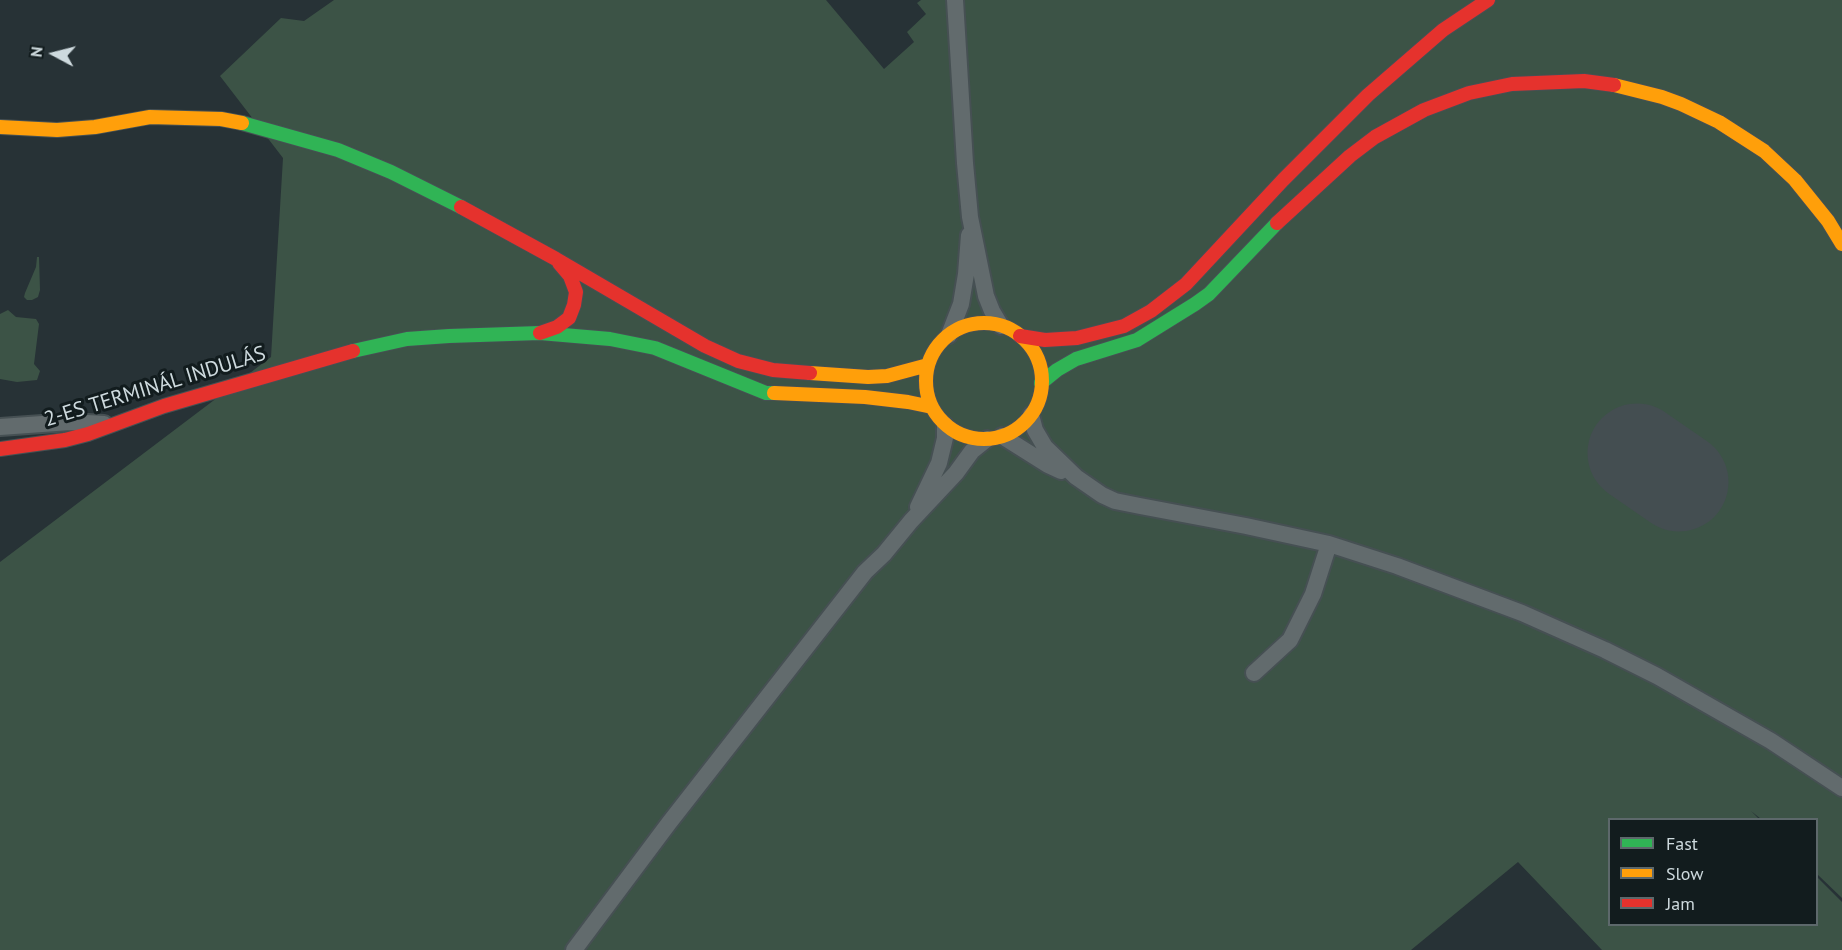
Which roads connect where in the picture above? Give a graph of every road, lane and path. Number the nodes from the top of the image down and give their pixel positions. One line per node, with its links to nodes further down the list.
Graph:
1 (955, 0): 7 (street)
2 (1488, 0): 3 (main road)
3 (1418, 52): 4 (main road); 14 (main road)
4 (1385, 97)
5 (0, 127): 10 (main road)
6 (1358, 132): 8 (main road)
7 (970, 217): 11 (street); 13 (street)
8 (1277, 223): 9 (main road); 16 (main road)
9 (1842, 244)
10 (556, 259): 12 (main road); 15 (main road)
11 (1001, 326): 13 (main road); 14 (main road)
12 (540, 333): 17 (main road, 2-ES TERMINÁL INDULÁS); 19 (main road, 2-ES TERMINÁL INDULÁS)
13 (949, 335): 15 (main road)
14 (1020, 336): 16 (main road)
15 (928, 365): 17 (main road)
16 (1041, 383): 18 (main road)
17 (932, 406): 20 (main road)
18 (1031, 415): 22 (main road); 24 (street)
19 (110, 424): 21 (street); 23 (main road, 2-ES TERMINÁL INDULÁS)
20 (945, 425): 22 (main road); 25 (street)
21 (0, 427)
22 (994, 438): 24 (street); 25 (street)
23 (0, 449)
24 (1076, 477): 26 (street)
25 (911, 521): 29 (street)
26 (1329, 544): 27 (street); 28 (street)
27 (1254, 673)
28 (1842, 788)
29 (574, 950)

